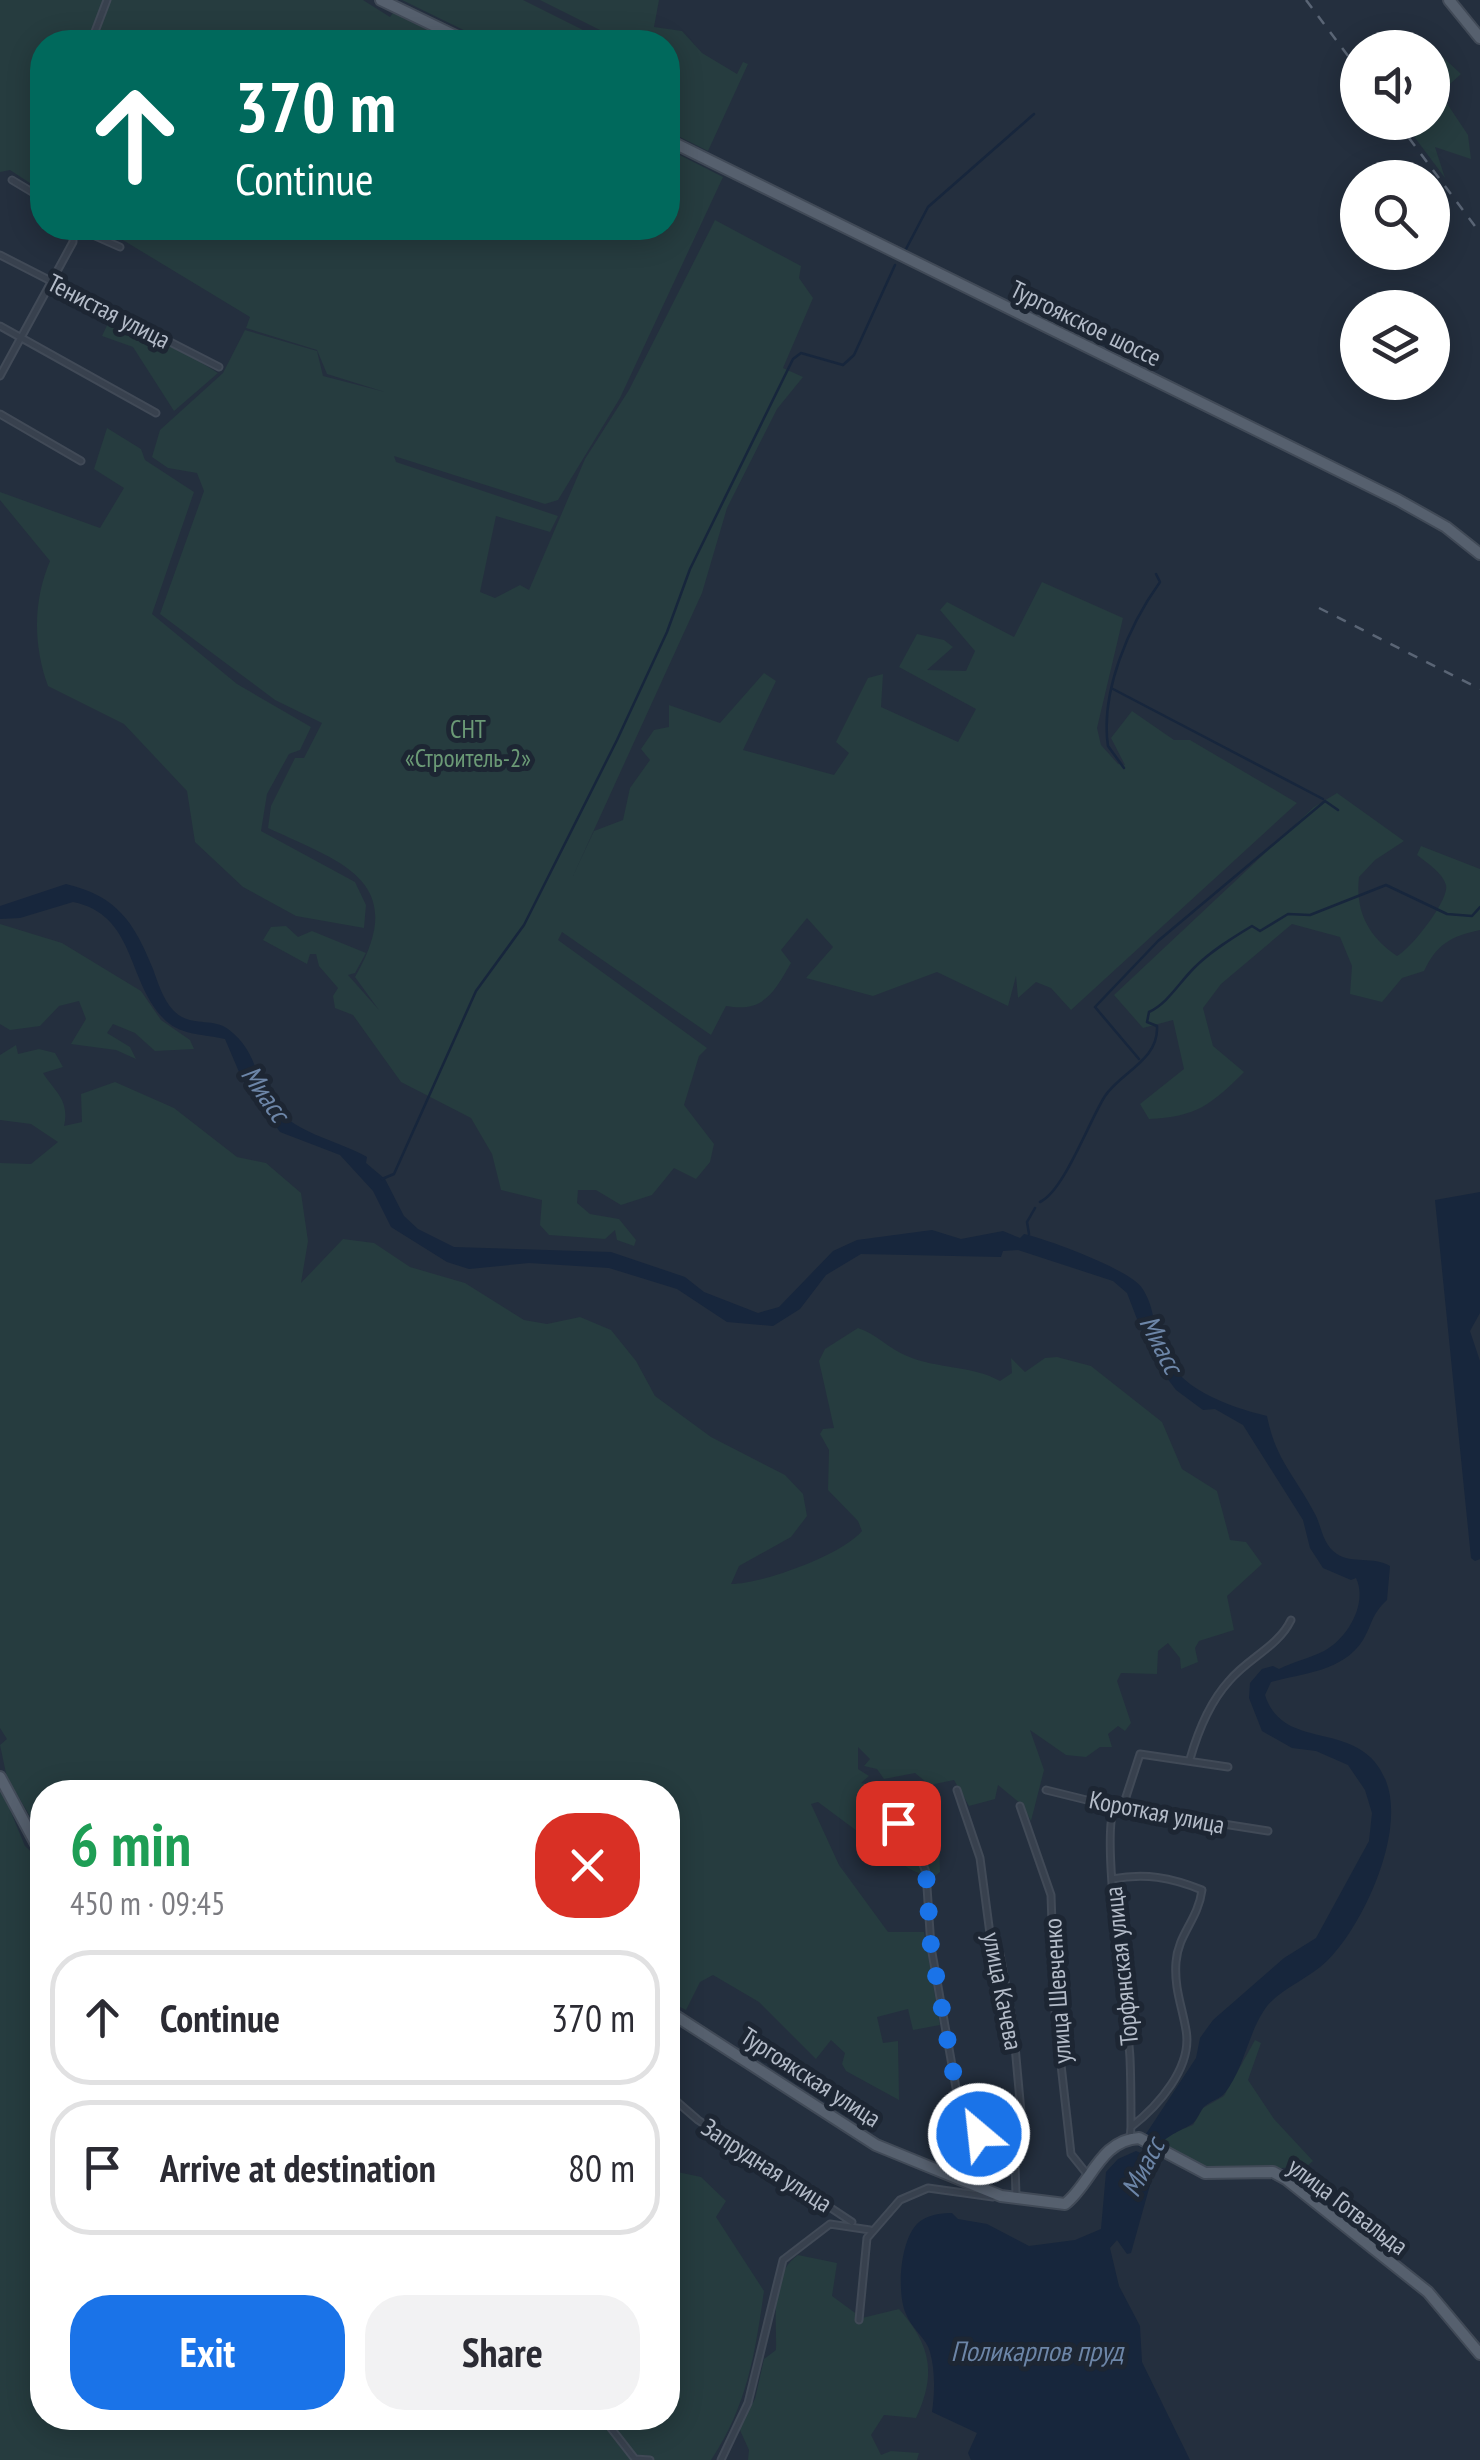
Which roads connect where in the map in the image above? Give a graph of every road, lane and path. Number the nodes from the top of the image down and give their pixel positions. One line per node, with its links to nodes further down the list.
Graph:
1 (107, 0): 4 (street)
2 (381, 0): 5 (main road)
3 (1449, 0): 6 (main road)
4 (96, 30)
5 (443, 30)
6 (1480, 38)
7 (680, 146): 22 (main road, Тургоякское шоссе)
8 (12, 180): 9 (street)
9 (30, 191)
10 (72, 240): 14 (street)
11 (103, 240): 12 (street)
12 (120, 247)
13 (0, 255): 14 (street, Тенистая улица)
14 (50, 280): 16 (street); 17 (street, Тенистая улица)
15 (0, 326): 16 (street)
16 (20, 338): 18 (street); 19 (street)
17 (218, 367)
18 (0, 376)
19 (156, 413)
20 (0, 414): 21 (street)
21 (81, 461)
22 (1480, 554)
23 (1290, 1620): 24 (street)
24 (1190, 1759): 25 (street); 30 (street, Торфянская улица)
25 (1228, 1767)
26 (0, 1777): 32 (main road)
27 (957, 1790): 38 (street, улица Качева)
28 (1046, 1790): 30 (street, Короткая улица)
29 (1020, 1806): 39 (street, улица Шевченко)
30 (1119, 1806): 33 (street, Короткая улица); 34 (street, Торфянская улица)
31 (898, 1823): 38 (street)
32 (30, 1832)
33 (1268, 1832)
34 (1112, 1879): 37 (street, Торфянская улица); 37 (street)
35 (680, 2019): 41 (main road, Тургоякская улица)
36 (680, 2104): 42 (street, Запрудная улица)
37 (1134, 2135): 39 (main road, Тургоякская улица); 45 (main road, улица Готвальда)
38 (1015, 2164): 40 (street, улица Качева)
39 (1087, 2174): 40 (main road, Тургоякская улица)
40 (1016, 2195): 41 (main road, Тургоякская улица)
41 (1001, 2196): 43 (street)
42 (858, 2227): 43 (street, Запрудная улица); 48 (street)
43 (870, 2230): 44 (street)
44 (858, 2320)
45 (1480, 2354)
46 (613, 2430): 47 (street)
47 (650, 2460)
48 (721, 2460)

